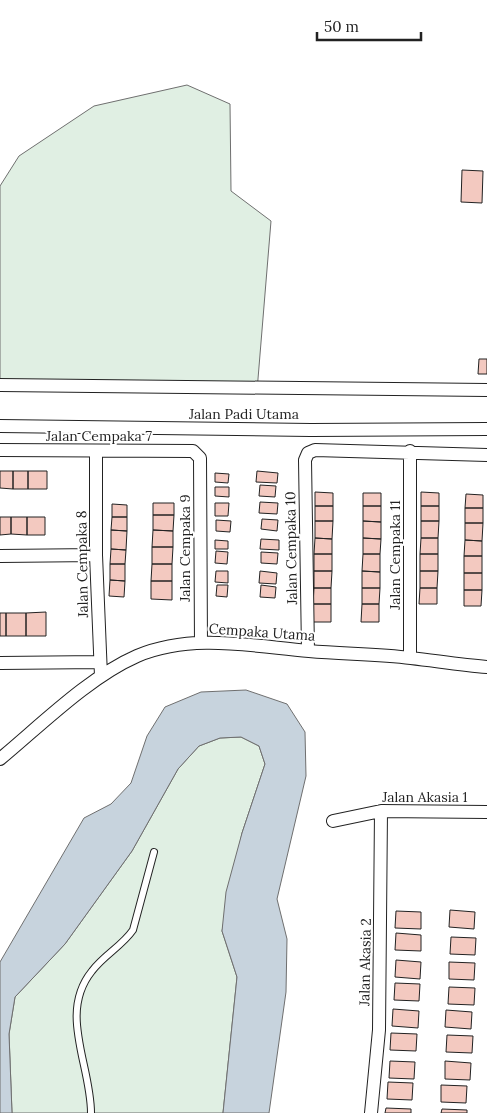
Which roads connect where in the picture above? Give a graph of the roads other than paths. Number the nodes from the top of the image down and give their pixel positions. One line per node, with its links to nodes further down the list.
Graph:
1 (0, 384): 2 (street)
2 (487, 390)
3 (0, 426): 4 (street, Jalan Padi Utama)
4 (487, 429)
5 (0, 450): 6 (street, Jalan Cempaka 7)
6 (96, 451): 8 (street, Jalan Cempaka 7); 10 (street, Jalan Cempaka 8)
7 (410, 451): 9 (street); 13 (street, Jalan Cempaka 10); 14 (street, Jalan Cempaka 11)
8 (198, 453): 12 (street, Jalan Cempaka 9)
9 (487, 455)
10 (96, 555): 11 (street); 15 (street, Jalan Cempaka 8)
11 (0, 556)
12 (201, 642): 13 (street, Cempaka Utama); 18 (street, Cempaka Utama)
13 (308, 651): 14 (street, Cempaka Utama)
14 (410, 658): 17 (street, Cempaka Utama)
15 (100, 662): 16 (street); 18 (street, Jalan Cempaka 8)
16 (0, 663)
17 (487, 667)
18 (101, 676): 19 (street, Cempaka Utama)
19 (0, 758)
20 (381, 810): 21 (street, Jalan Akasia 1); 22 (street, Jalan Akasia 1); 25 (street, Jalan Akasia 2)
21 (487, 812)
22 (333, 821)
23 (154, 852): 24 (lane)
24 (91, 1113)
25 (370, 1113)

